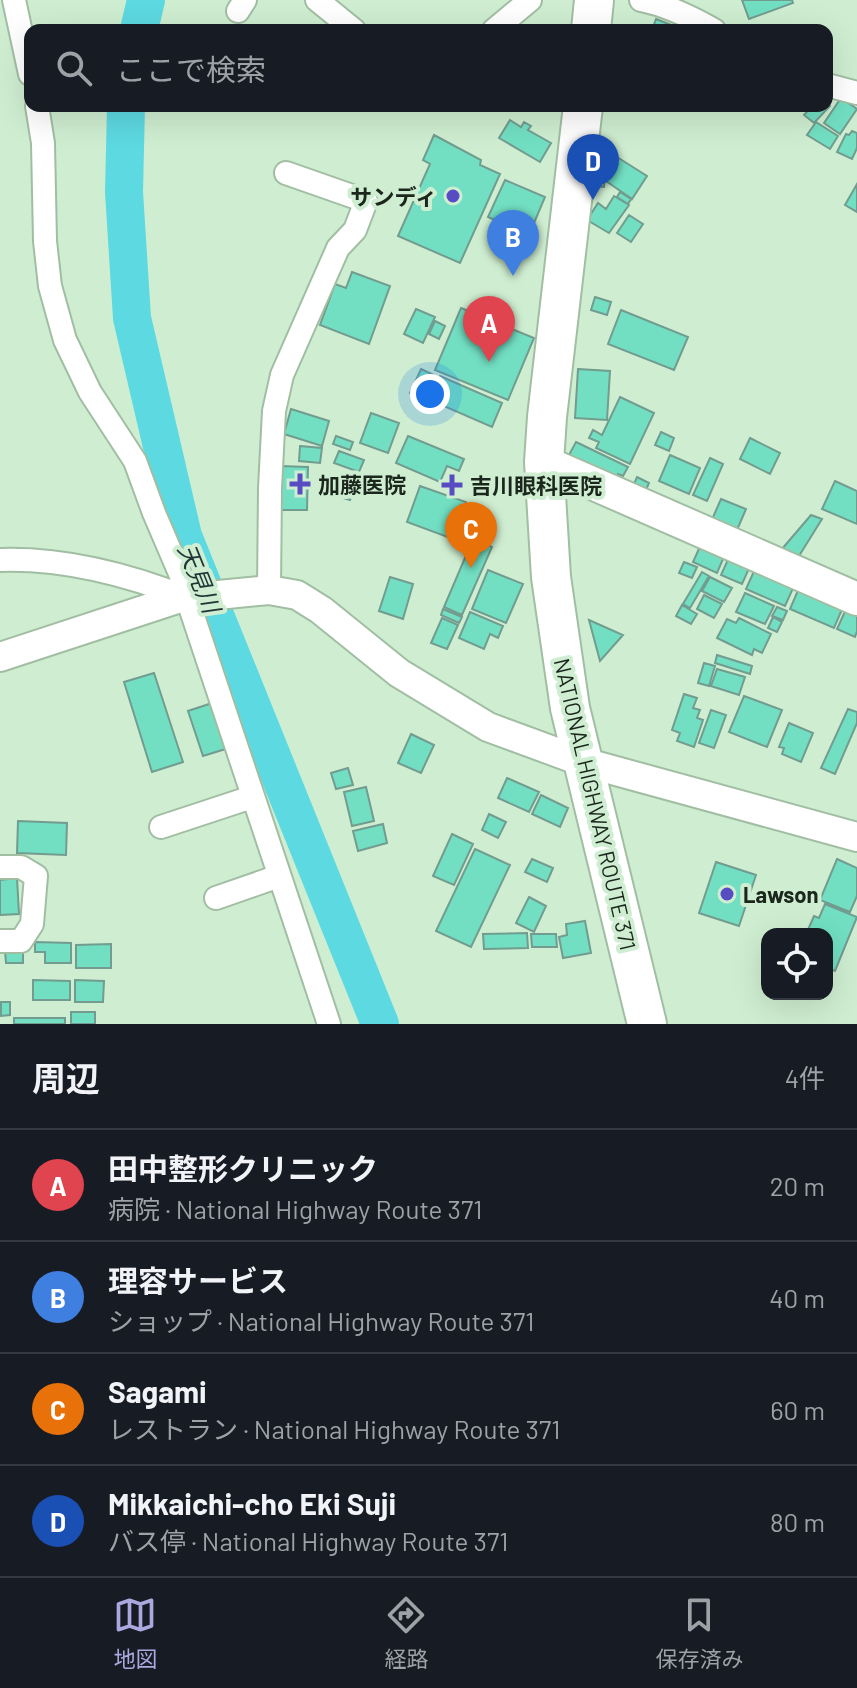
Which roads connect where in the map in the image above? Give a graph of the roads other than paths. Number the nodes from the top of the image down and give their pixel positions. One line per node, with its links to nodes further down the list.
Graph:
1 (14, 0): 10 (street)
2 (317, 0): 6 (street)
3 (530, 0): 7 (street)
4 (594, 0): 8 (highway)
5 (641, 0): 9 (street)
6 (347, 24)
7 (501, 24)
8 (592, 24)
9 (704, 24)
10 (24, 46)
11 (833, 87): 12 (street)
12 (857, 93)
13 (38, 112): 19 (street)
14 (582, 112): 16 (highway, NATIONAL HIGHWAY ROUTE 371)
15 (286, 173): 18 (street)
16 (544, 462): 20 (main road); 22 (highway, NATIONAL HIGHWAY ROUTE 371)
17 (0, 560): 19 (street)
18 (259, 591): 19 (street); 22 (street)
19 (190, 598): 21 (street); 23 (street)
20 (857, 599)
21 (0, 657)
22 (583, 762): 25 (street); 31 (highway, NATIONAL HIGHWAY ROUTE 371)
23 (252, 797): 24 (street); 27 (street)
24 (161, 827)
25 (857, 837)
26 (0, 867): 29 (street)
27 (279, 876): 28 (street); 30 (street)
28 (216, 898)
29 (0, 941)
30 (329, 1024)
31 (647, 1024)

